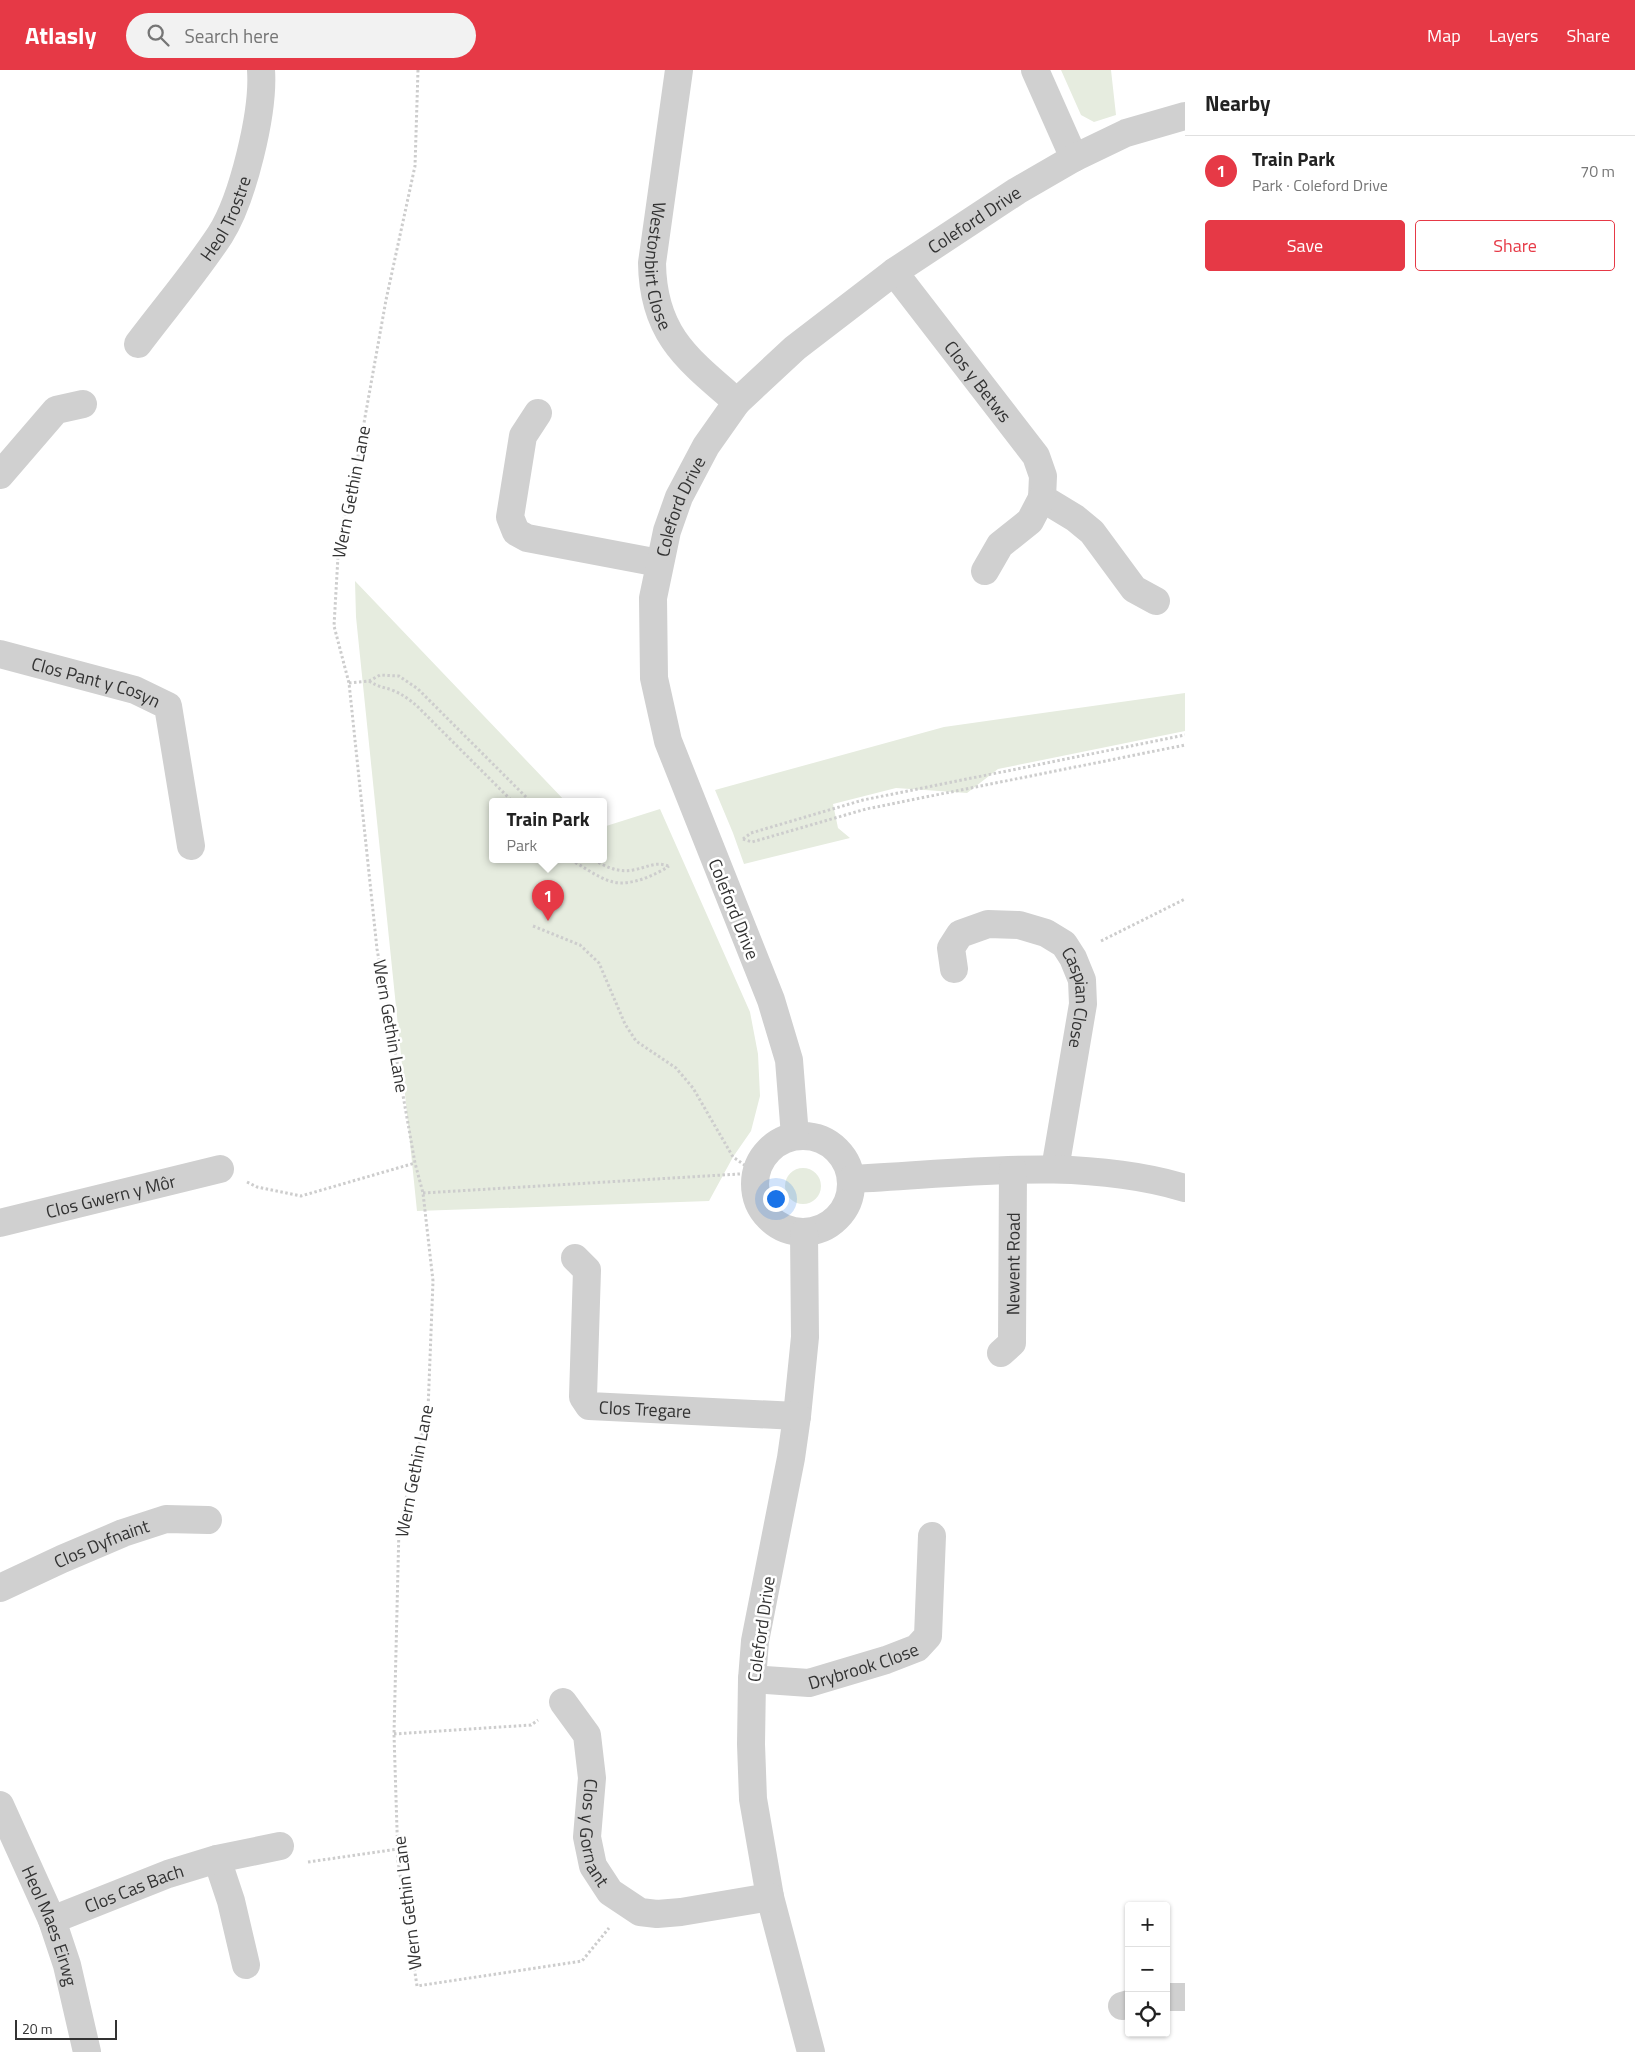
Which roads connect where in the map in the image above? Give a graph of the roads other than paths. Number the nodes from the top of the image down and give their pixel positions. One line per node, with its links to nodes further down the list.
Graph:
1 (261, 70): 7 (street, Heol Trostre)
2 (679, 70): 8 (street, Westonbirt Close)
3 (1035, 70): 5 (street)
4 (1185, 116): 5 (street, Coleford Drive)
5 (1074, 158): 6 (street, Coleford Drive)
6 (894, 272): 8 (street, Coleford Drive); 12 (street, Clos y Betws)
7 (138, 344)
8 (737, 402): 13 (street, Coleford Drive)
9 (83, 404): 11 (street)
10 (538, 412): 13 (street)
11 (0, 475)
12 (1042, 498): 14 (street, Clos y Betws); 15 (street)
13 (659, 563): 19 (street, Coleford Drive)
14 (985, 571)
15 (1156, 601)
16 (0, 654): 17 (street, Clos Pant y Cosyn)
17 (191, 846)
18 (954, 969): 21 (street, Caspian Close)
19 (795, 1136): 23 (street); 26 (street)
20 (220, 1168): 25 (street, Clos Gwern y Môr)
21 (1054, 1169): 22 (street); 24 (street)
22 (1013, 1170): 23 (street); 28 (street, Newent Road)
23 (852, 1179): 26 (street)
24 (1185, 1188)
25 (0, 1223)
26 (804, 1232): 29 (street, Coleford Drive)
27 (576, 1258): 29 (street, Clos Tregare)
28 (1001, 1353)
29 (797, 1416): 33 (street, Coleford Drive)
30 (208, 1520): 32 (street, Clos Dyfnaint)
31 (932, 1536): 33 (street, Drybrook Close)
32 (0, 1588)
33 (752, 1679): 38 (street, Coleford Drive)
34 (563, 1702): 38 (street, Clos y Gornant)
35 (0, 1805): 39 (street, Heol Maes Eirwg)
36 (280, 1846): 37 (street, Clos Cas Bach)
37 (217, 1859): 39 (street, Clos Cas Bach); 40 (street)
38 (770, 1897): 44 (street, Coleford Drive)
39 (52, 1920): 43 (street, Heol Maes Eirwg)
40 (246, 1965)
41 (1170, 1997): 42 (street)
42 (1185, 1997)
43 (79, 2050)
44 (811, 2052)

